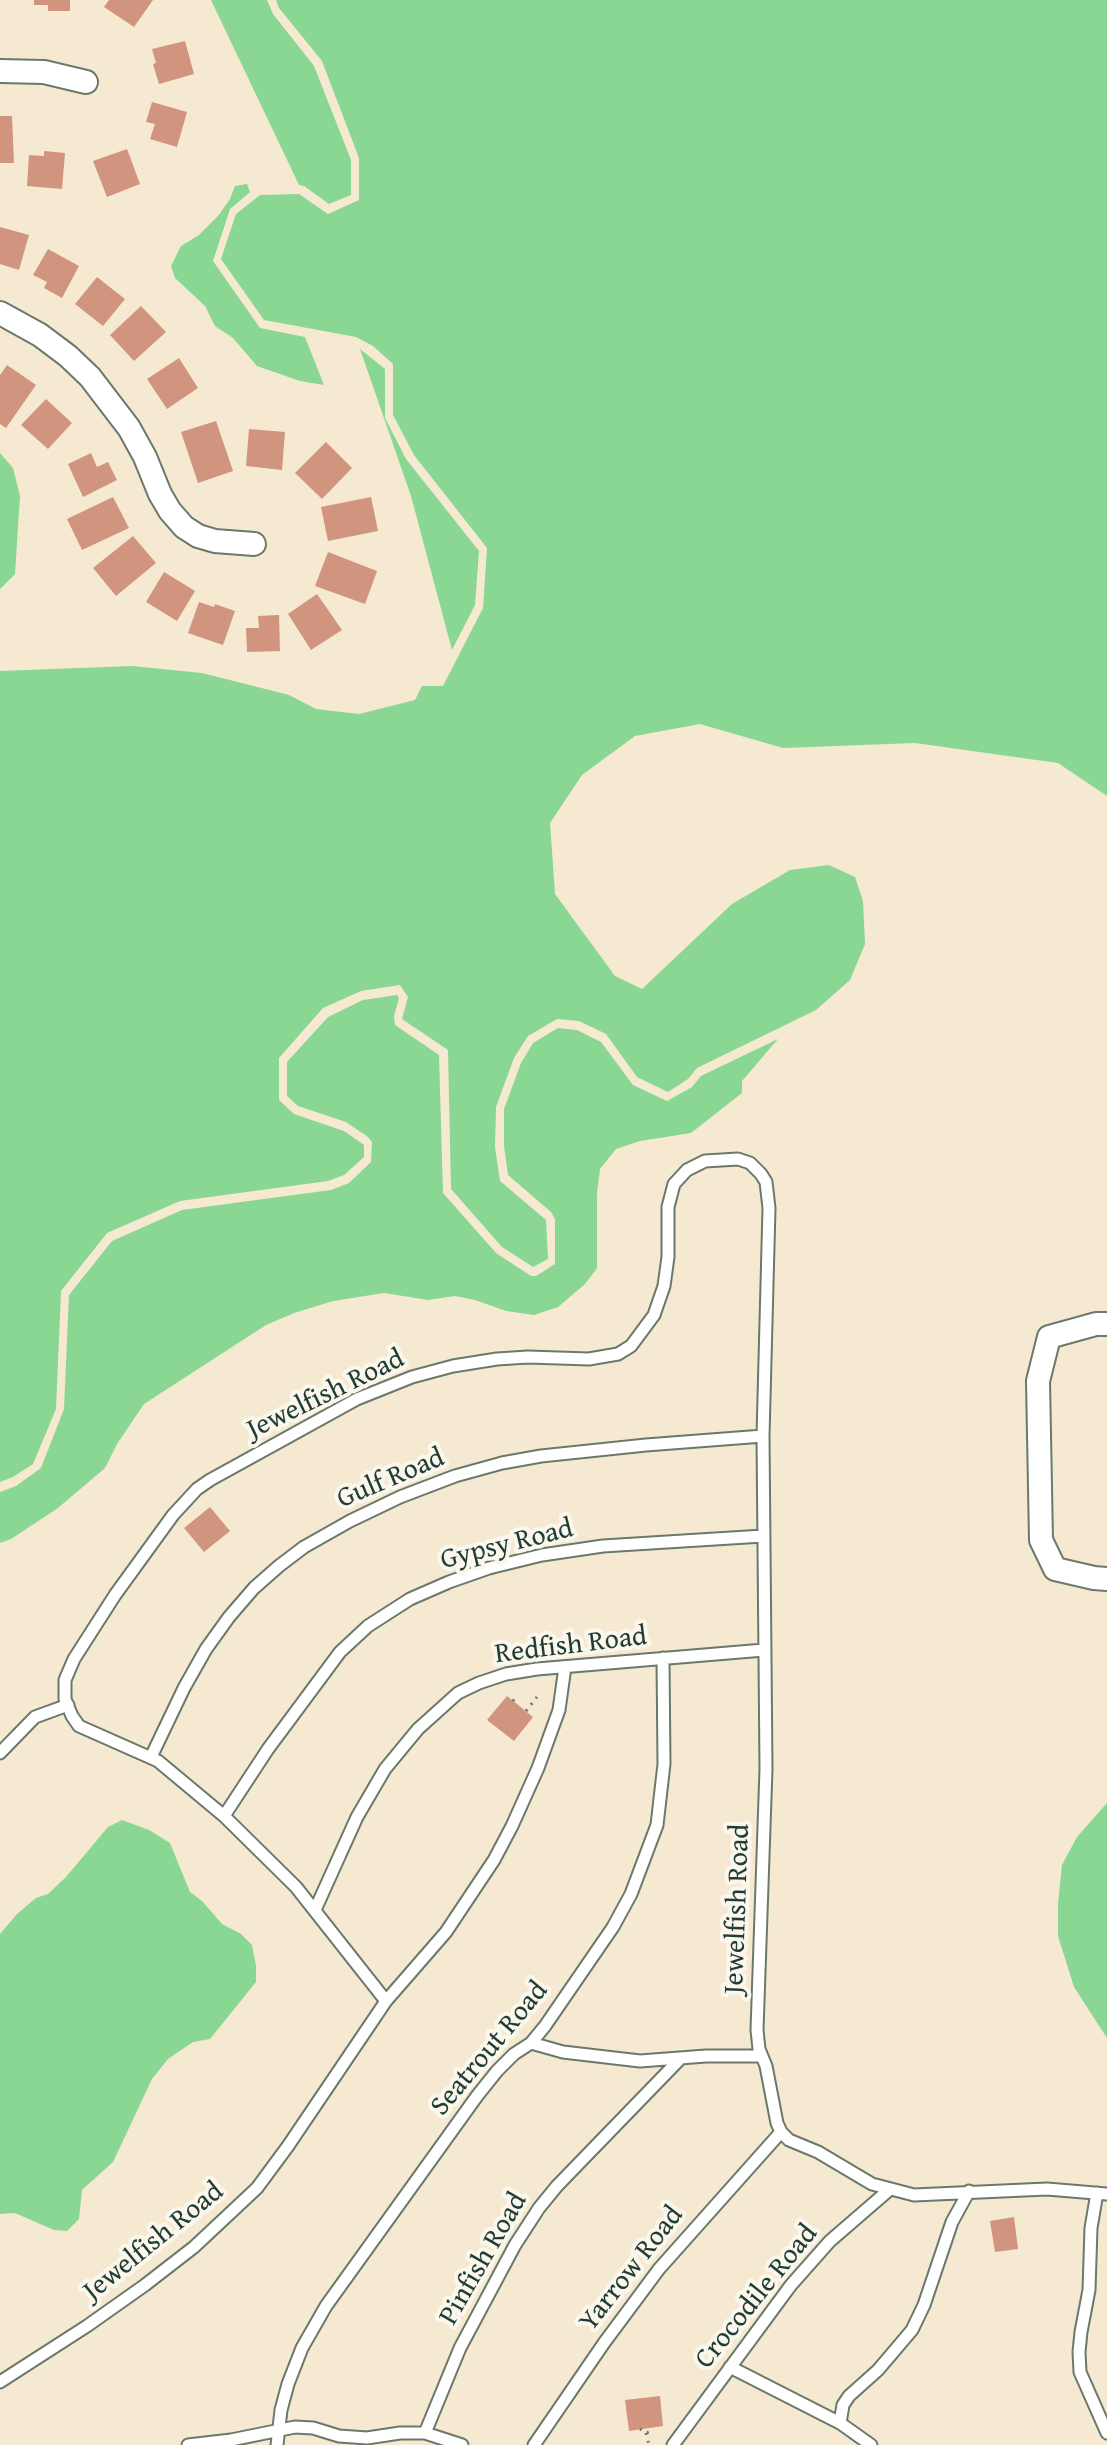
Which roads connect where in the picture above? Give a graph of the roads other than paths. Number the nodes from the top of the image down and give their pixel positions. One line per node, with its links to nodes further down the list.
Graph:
1 (0, 71): 2 (street)
2 (86, 82)
3 (0, 313): 4 (street)
4 (254, 544)
5 (1107, 1324): 8 (street)
6 (763, 1436): 7 (lane, Jewelfish Road); 12 (lane, Jewelfish Road); 14 (lane, Gulf Road)
7 (763, 1536): 9 (lane, Jewelfish Road); 15 (lane, Gypsy Road)
8 (1107, 1579)
9 (764, 1650): 10 (lane, Redfish Road); 19 (lane, Jewelfish Road)
10 (663, 1658): 11 (lane, Redfish Road); 18 (lane, Seatrout Road)
11 (565, 1667): 16 (lane, Redfish Road); 17 (lane, Jewelfish Road)
12 (68, 1705): 13 (lane); 14 (lane)
13 (0, 1753)
14 (151, 1757): 15 (lane)
15 (224, 1816): 16 (lane)
16 (315, 1910): 17 (lane)
17 (386, 2001): 26 (lane, Jewelfish Road)
18 (531, 2043): 20 (lane); 28 (lane, Seatrout Road)
19 (762, 2056): 20 (lane); 21 (lane, Jewelfish Road)
20 (680, 2059): 29 (lane, Pinfish Road)
21 (781, 2132): 22 (lane); 34 (lane, Yarrow Road)
22 (889, 2190): 23 (lane); 25 (lane, Crocodile Road)
23 (969, 2191): 24 (lane); 27 (lane)
24 (1102, 2194): 30 (lane)
25 (730, 2367): 27 (lane); 35 (lane, Crocodile Road)
26 (0, 2382)
27 (840, 2423): 36 (lane)
28 (278, 2430): 29 (lane); 31 (lane); 32 (lane, Seatrout Road)
29 (425, 2433): 33 (lane)
30 (1107, 2433)
31 (188, 2445)
32 (277, 2445)
33 (462, 2445)
34 (534, 2445)
35 (673, 2445)
36 (871, 2445)

